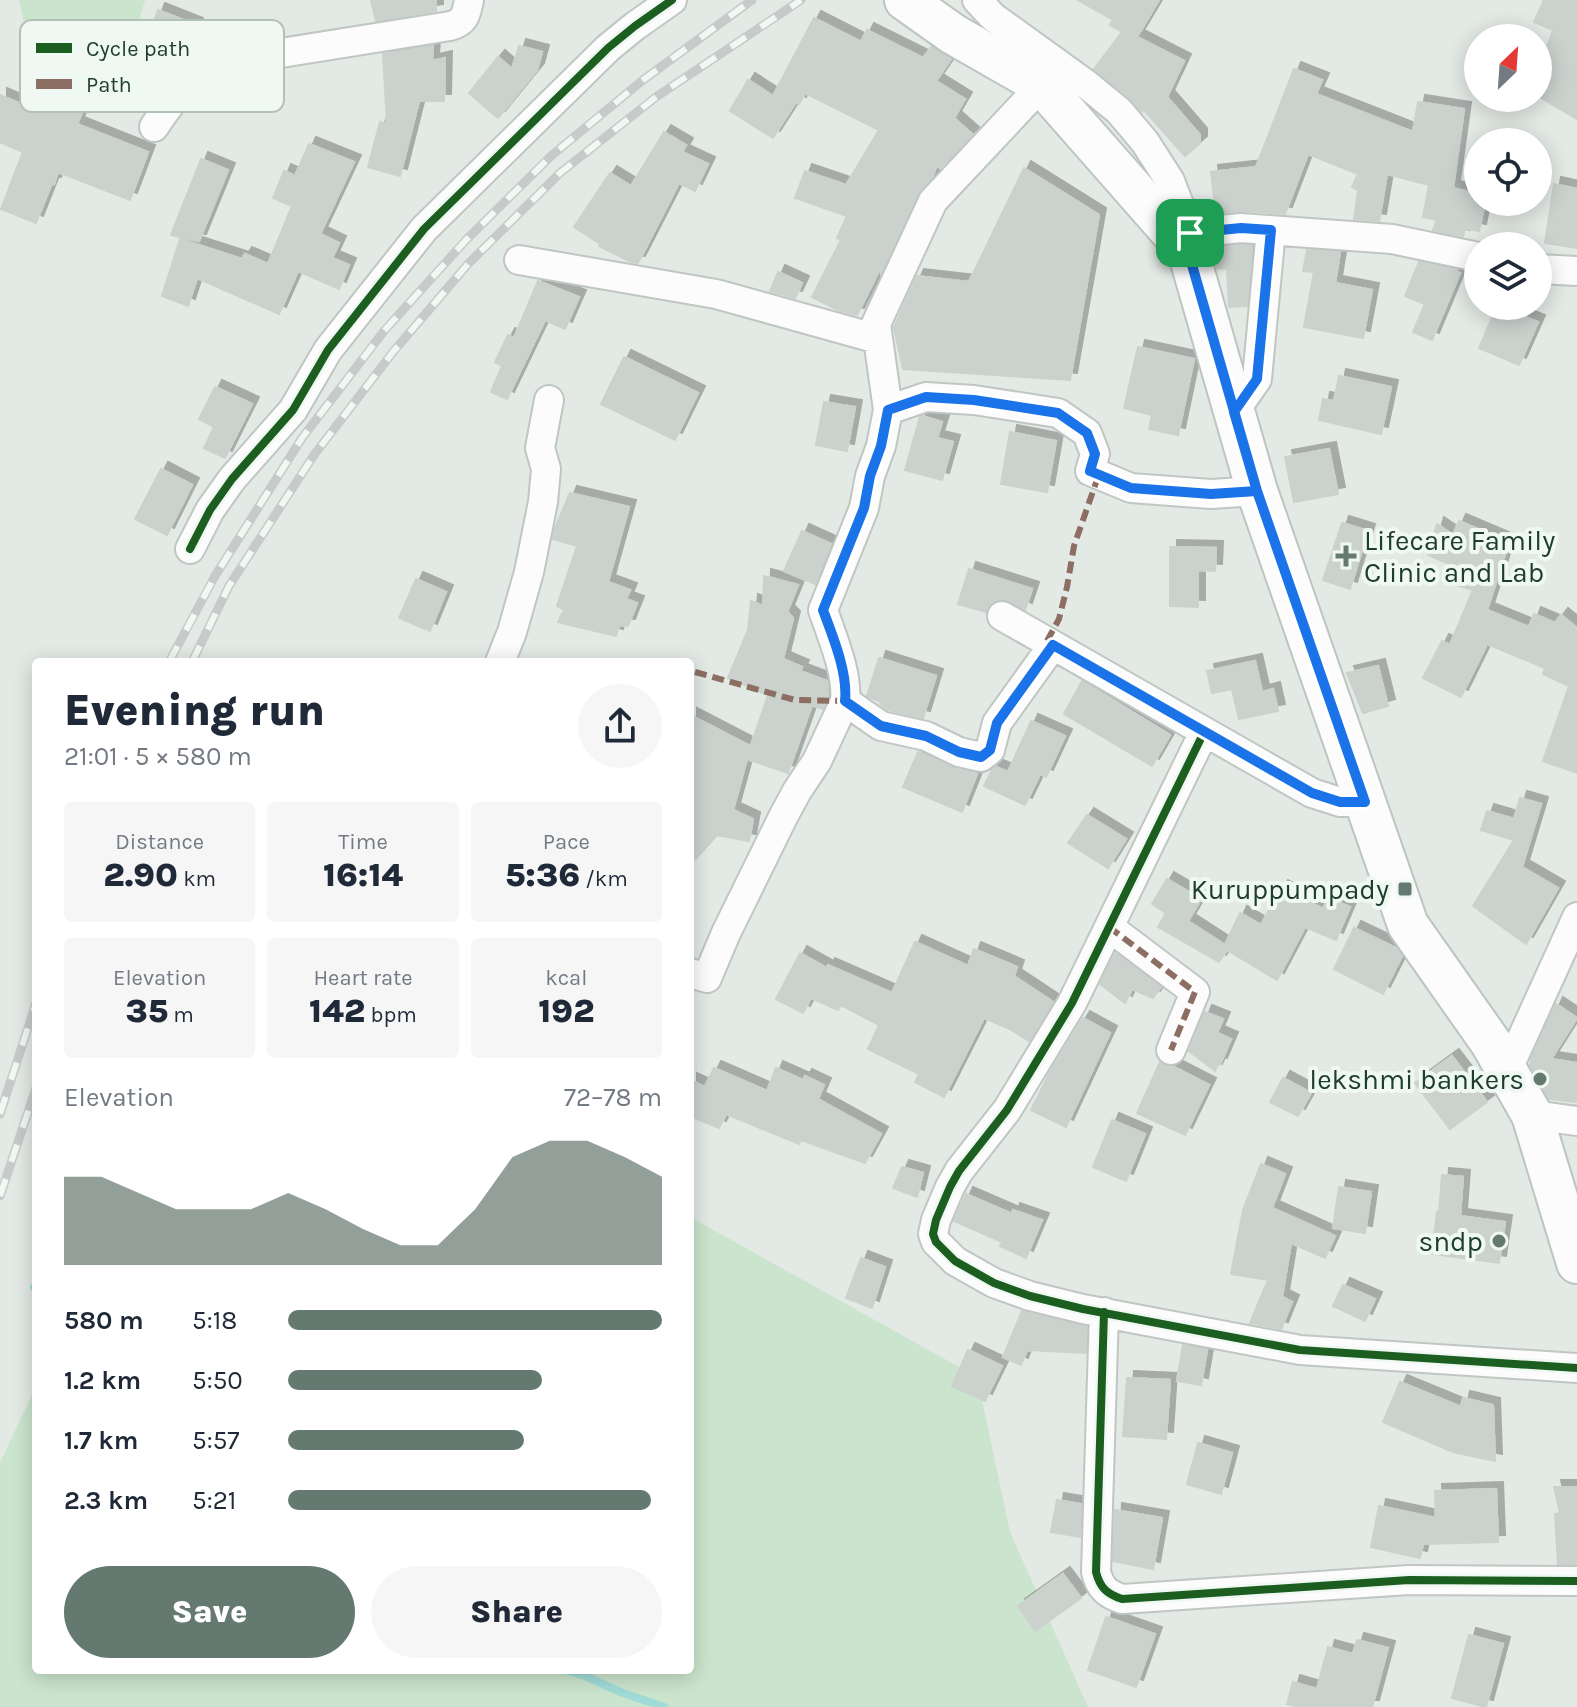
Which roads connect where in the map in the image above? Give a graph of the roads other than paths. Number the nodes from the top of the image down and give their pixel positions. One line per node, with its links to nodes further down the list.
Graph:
1 (469, 0): 5 (street)
2 (672, 0): 20 (street)
3 (905, 0): 6 (main road)
4 (977, 0): 10 (street)
5 (284, 53)
6 (1042, 85): 10 (main road); 15 (street)
7 (165, 112): 8 (street)
8 (154, 127)
9 (1271, 230): 10 (street); 11 (street); 18 (street)
10 (1184, 241): 18 (main road)
11 (1464, 254)
12 (519, 260): 15 (street)
13 (1552, 271): 14 (street)
14 (1577, 271)
15 (878, 339): 17 (street)
16 (549, 400): 23 (street)
17 (888, 410): 19 (street); 24 (street)
18 (1234, 412): 19 (main road)
19 (1257, 491): 26 (main road)
20 (190, 549)
21 (1002, 616): 22 (street)
22 (1053, 645): 24 (street); 25 (street)
23 (502, 658)
24 (845, 701): 29 (street)
25 (1204, 732): 26 (street); 28 (street)
26 (1365, 802): 31 (main road)
27 (1577, 917): 31 (street)
28 (1109, 927): 30 (street); 35 (street)
29 (694, 974)
30 (1171, 1050)
31 (1507, 1071): 32 (main road)
32 (1532, 1115): 33 (street); 34 (main road)
33 (1577, 1121)
34 (1577, 1263)
35 (1104, 1312): 36 (street); 37 (street)
36 (1577, 1368)
37 (1577, 1581)

